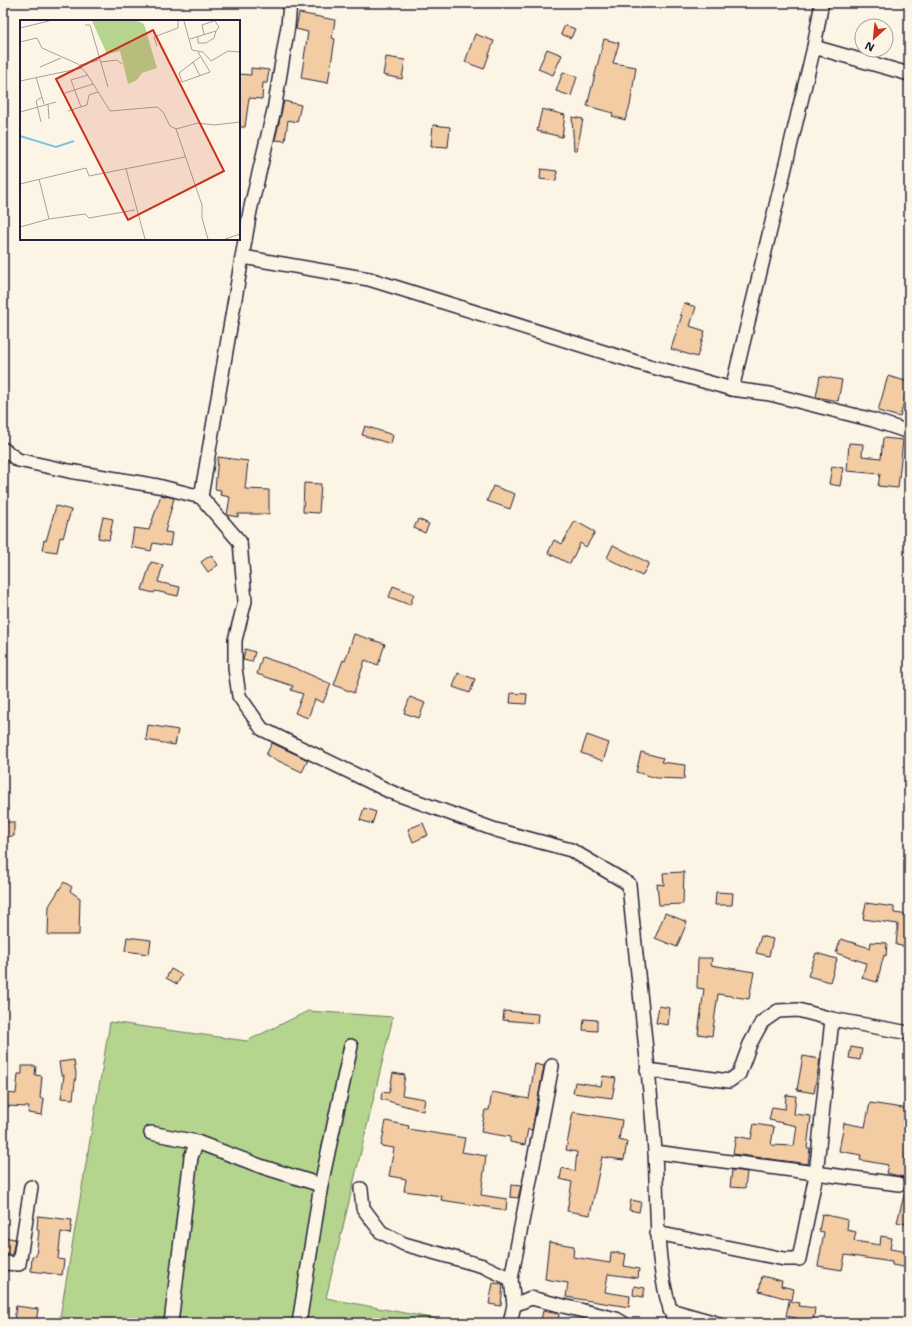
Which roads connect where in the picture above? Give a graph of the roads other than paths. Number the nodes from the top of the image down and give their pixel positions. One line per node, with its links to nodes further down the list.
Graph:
1 (290, 3): 5 (street)
2 (820, 3): 3 (street)
3 (814, 47): 4 (street); 6 (street)
4 (909, 74)
5 (243, 257): 6 (street); 9 (street)
6 (732, 389): 7 (street)
7 (909, 432)
8 (3, 449): 9 (street)
9 (202, 497): 14 (street)
10 (832, 1019): 11 (street); 14 (street); 18 (street)
11 (909, 1033)
12 (351, 1046): 20 (street)
13 (552, 1066): 25 (street)
14 (647, 1070): 17 (street)
15 (151, 1133): 16 (street)
16 (197, 1142): 20 (street); 28 (street)
17 (655, 1152): 18 (street); 23 (street)
18 (816, 1175): 19 (street); 23 (street)
19 (899, 1184)
20 (321, 1185): 29 (street)
21 (31, 1187): 24 (street)
22 (360, 1189): 25 (street)
23 (657, 1233): 27 (street)
24 (3, 1263)
25 (511, 1279): 26 (street)
26 (514, 1305): 30 (street); 31 (street)
27 (670, 1310): 32 (street); 33 (street)
28 (171, 1323)
29 (298, 1323)
30 (510, 1323)
31 (624, 1323)
32 (676, 1323)
33 (716, 1323)

